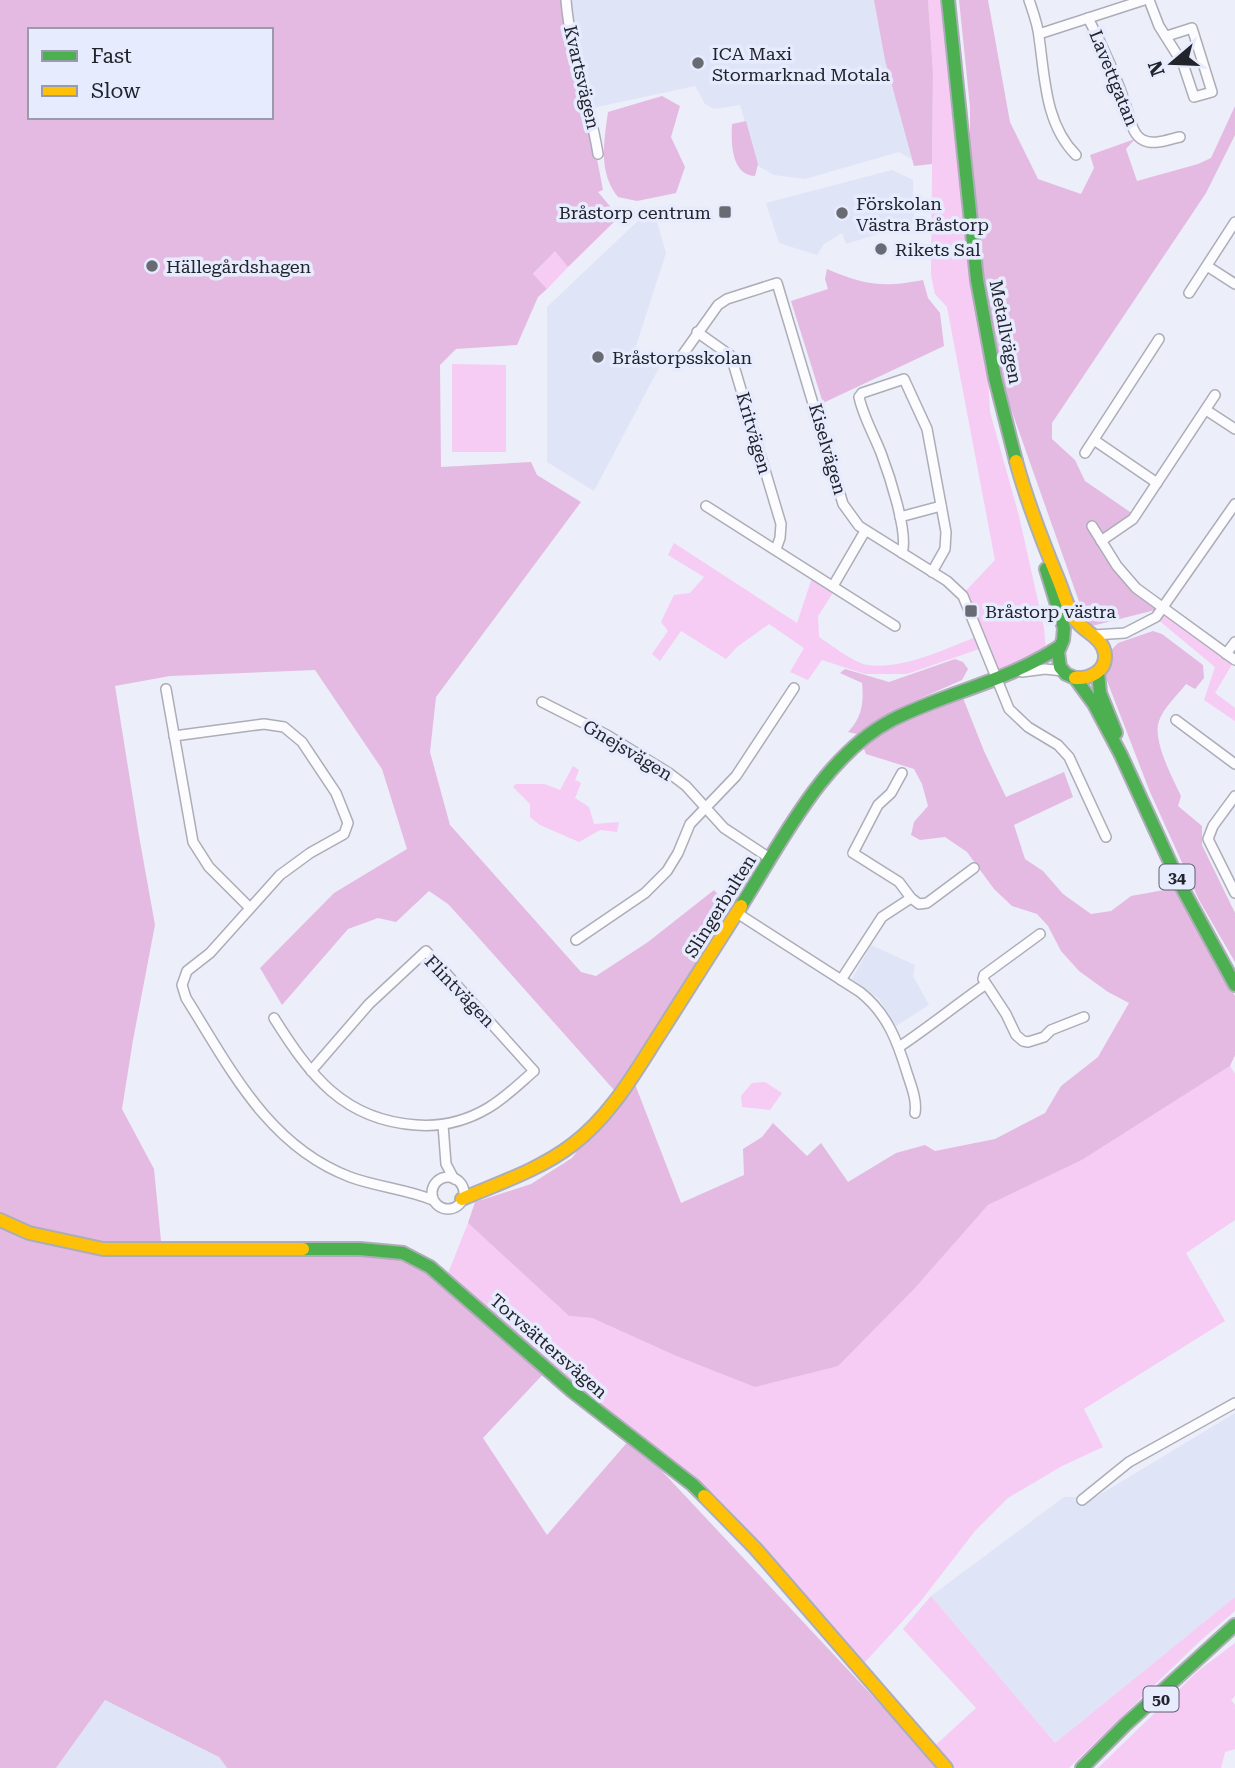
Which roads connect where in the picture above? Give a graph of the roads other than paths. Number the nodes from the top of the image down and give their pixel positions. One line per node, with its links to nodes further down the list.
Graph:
1 (566, 0): 9 (street, Kvartsvägen)
2 (948, 0): 30 (main road, Metallvägen)
3 (1029, 0): 6 (street)
4 (1146, 0): 5 (street); 7 (street)
5 (1088, 18): 6 (street); 8 (street, Lavettgatan)
6 (1039, 34): 10 (street)
7 (1167, 36): 7 (street)
8 (1180, 137)
9 (598, 154)
10 (1076, 155)
11 (1235, 222): 12 (street)
12 (1207, 266): 13 (street); 14 (street)
13 (1235, 285)
14 (1189, 293)
15 (697, 332): 17 (street); 29 (street, Kiselvägen); 32 (street, Kritvägen)
16 (1159, 339): 21 (street)
17 (681, 357)
18 (1215, 395): 19 (street)
19 (1206, 410): 20 (street); 23 (street)
20 (1235, 429)
21 (1094, 440): 22 (street); 23 (street)
22 (1085, 453)
23 (1157, 483): 31 (street)
24 (1235, 504): 36 (street)
25 (706, 506): 32 (street)
26 (941, 506): 27 (street); 27 (street); 34 (street)
27 (900, 517): 33 (street)
28 (1092, 526): 31 (street)
29 (865, 531): 33 (street, Kiselvägen); 35 (street)
30 (1041, 540): 39 (main road, Metallvägen); 41 (main road, Metallvägen)
31 (1101, 541): 36 (street)
32 (776, 550): 35 (street)
33 (902, 553): 34 (street, Kiselvägen)
34 (932, 572): 47 (street, Kiselvägen)
35 (833, 586): 37 (street)
36 (1163, 609): 38 (street); 43 (street)
37 (895, 626)
38 (1125, 633): 39 (street); 42 (street)
39 (1089, 634): 41 (main road); 42 (main road, Metallvägen)
40 (1235, 642): 43 (street)
41 (1061, 643): 45 (main road, Metallvägen); 47 (main road, Slingerbulten)
42 (1105, 653): 46 (main road)
43 (1226, 654): 44 (street)
44 (1235, 660)
45 (1063, 671): 47 (street, Slingerbulten); 48 (main road, 34)
46 (1098, 672): 48 (main road); 54 (main road, 34)
47 (1001, 677): 59 (street, Kiselvägen); 60 (main road, Slingerbulten)
48 (1075, 678): 54 (main road, 34)
49 (794, 688): 58 (street)
50 (166, 689): 53 (street)
51 (542, 702): 58 (street, Gnejsvägen)
52 (1176, 720): 55 (street)
53 (174, 736): 64 (street); 64 (street)
54 (1121, 755): 70 (main road, 34)
55 (1235, 764)
56 (902, 773): 63 (street)
57 (1235, 796): 62 (street)
58 (705, 808): 60 (street, Gnejsvägen); 67 (street)
59 (1106, 837)
60 (771, 859): 65 (main road, Slingerbulten)
61 (974, 868): 63 (street)
62 (1235, 893)
63 (911, 898): 68 (street)
64 (249, 907): 81 (street)
65 (737, 913): 68 (street); 80 (main road, Slingerbulten)
66 (1040, 934): 69 (street)
67 (576, 940)
68 (841, 980): 73 (street)
69 (986, 984): 71 (street); 73 (street)
70 (1235, 985)
71 (1084, 1017)
72 (274, 1018): 74 (street, Flintvägen)
73 (899, 1047): 75 (street)
74 (311, 1071): 76 (street, Flintvägen); 76 (street, Flintvägen)
75 (915, 1114)
76 (443, 1125): 77 (street)
77 (446, 1164): 78 (street); 79 (street)
78 (457, 1182): 79 (street); 80 (street, Slingerbulten); 82 (street)
79 (436, 1183): 81 (street); 83 (street)
80 (488, 1187): 82 (main road, Slingerbulten)
81 (411, 1192): 83 (street)
82 (462, 1199): 83 (street)
83 (433, 1200)
84 (0, 1220): 89 (main road, Torvsättersvägen)
85 (1235, 1403): 86 (street)
86 (1082, 1500)
87 (1235, 1625): 90 (main road, 50)
88 (1235, 1633): 91 (main road, 50)
89 (946, 1768)
90 (1082, 1768)
91 (1091, 1768)

